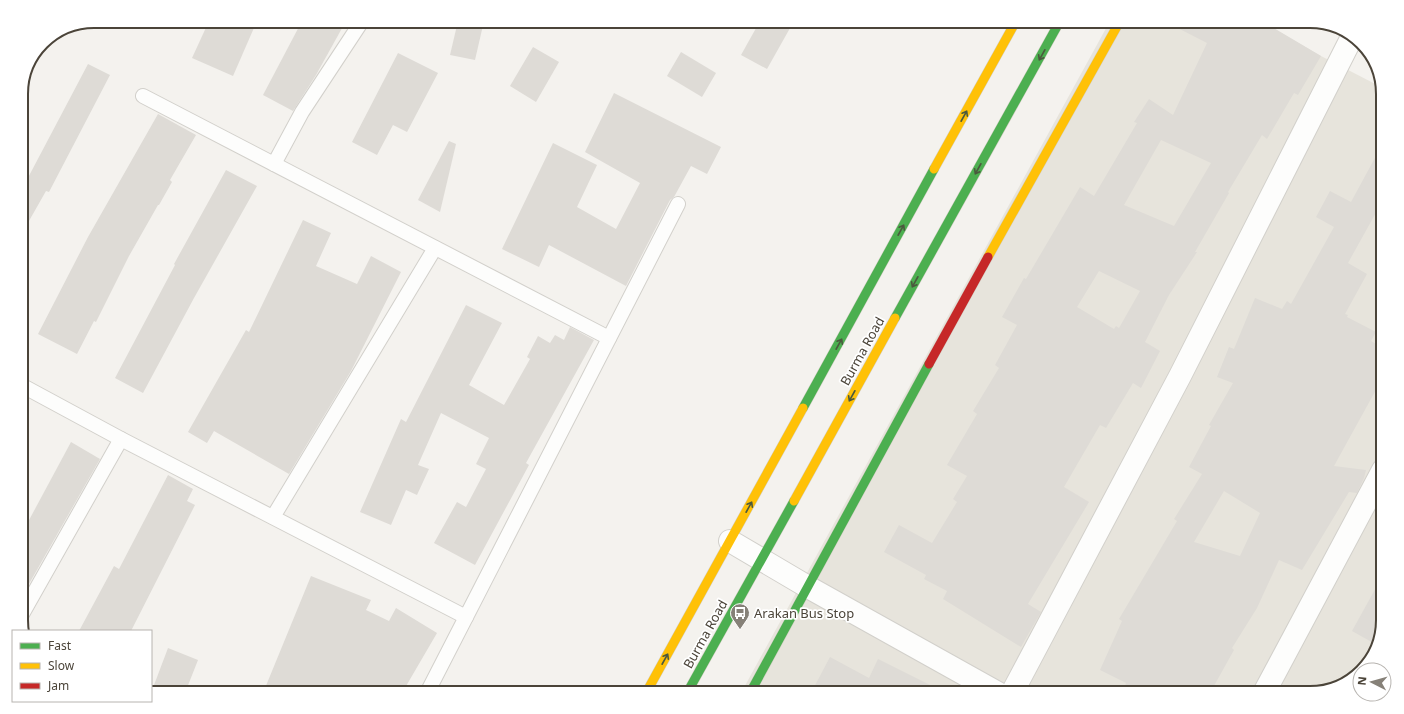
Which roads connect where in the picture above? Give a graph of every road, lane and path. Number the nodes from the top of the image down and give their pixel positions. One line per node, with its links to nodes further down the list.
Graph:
1 (357, 28): 7 (lane)
2 (1012, 28): 15 (main road, Burma Road, one-way to 2)
3 (1056, 28): 16 (main road, Burma Road, one-way to 16)
4 (1116, 28): 17 (main road)
5 (1350, 41): 25 (street)
6 (143, 96): 7 (lane)
7 (274, 164): 9 (lane)
8 (678, 204): 10 (lane)
9 (435, 248): 10 (lane); 14 (lane)
10 (609, 338): 19 (lane)
11 (28, 389): 12 (lane)
12 (121, 439): 14 (lane); 18 (lane)
13 (1376, 483): 26 (street)
14 (273, 517): 19 (lane)
15 (730, 541): 16 (street); 21 (main road, Burma Road, one-way to 15)
16 (761, 559): 17 (street); 22 (main road, Burma Road)
17 (808, 587): 23 (main road); 24 (street)
18 (28, 604)
19 (466, 617): 20 (lane)
20 (431, 686)
21 (650, 686)
22 (691, 686)
23 (754, 686)
24 (985, 686)
25 (1016, 686)
26 (1268, 686)

